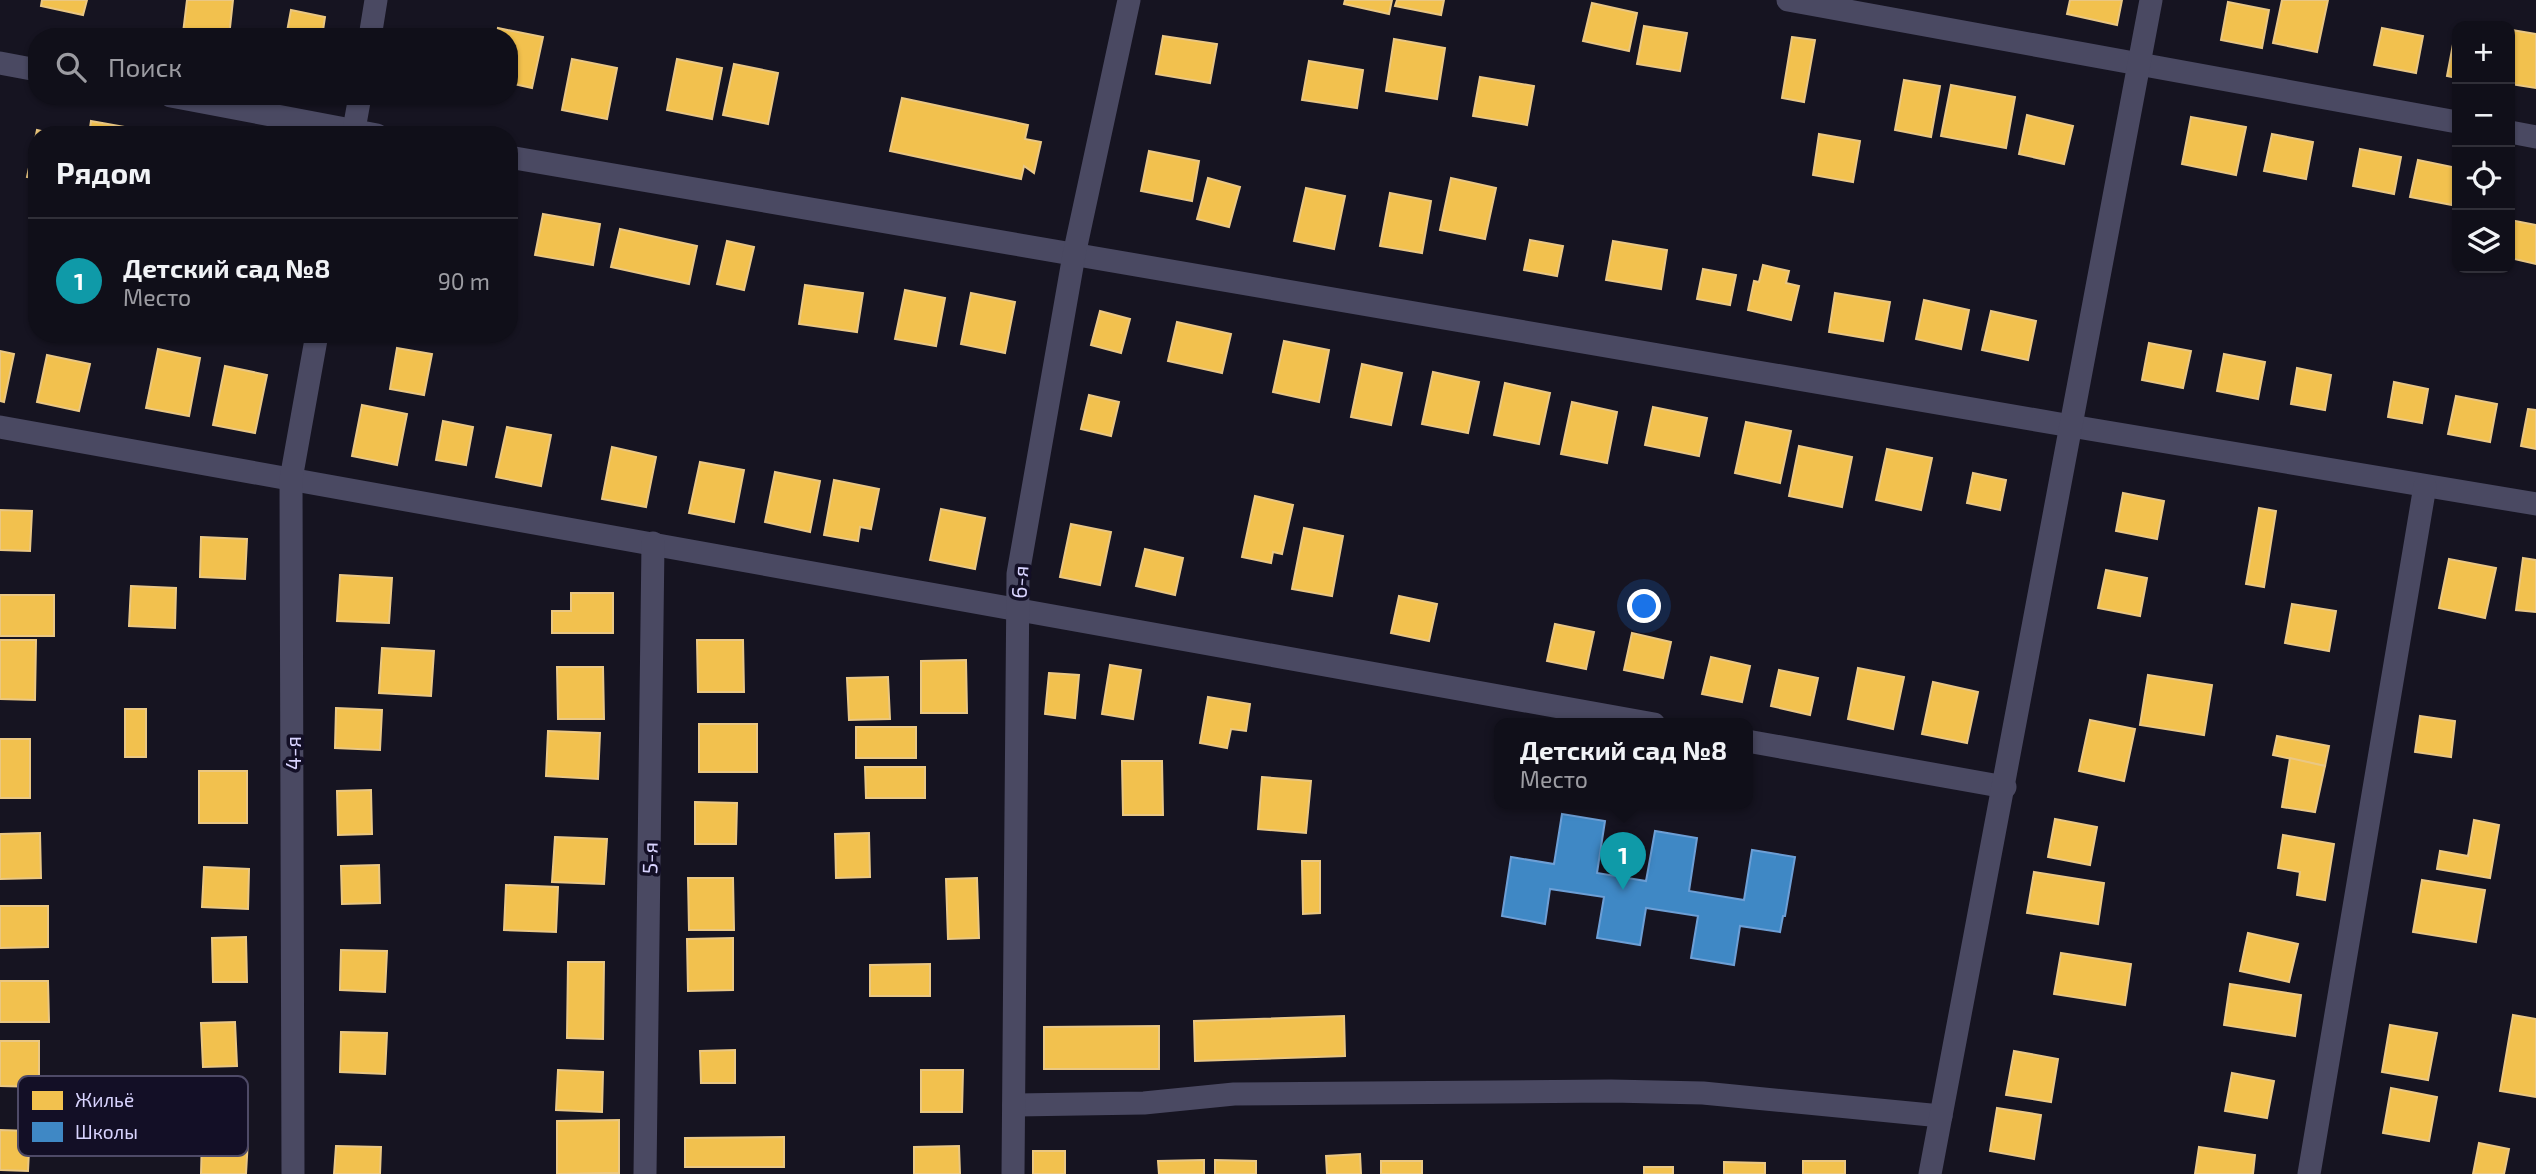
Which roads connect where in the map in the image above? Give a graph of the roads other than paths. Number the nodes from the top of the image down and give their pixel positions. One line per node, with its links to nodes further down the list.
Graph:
1 (376, 0): 5 (street)
2 (1129, 0): 17 (street, 6-я)
3 (1788, 0): 6 (street)
4 (2151, 0): 6 (street)
5 (371, 28)
6 (2138, 62): 11 (street); 19 (street)
7 (0, 63): 8 (street)
8 (28, 68)
9 (215, 105): 12 (street)
10 (359, 105): 13 (street)
11 (2452, 121)
12 (319, 126)
13 (355, 126)
14 (2515, 133): 15 (street)
15 (2536, 137)
16 (518, 160): 17 (street)
17 (1074, 254): 19 (street); 25 (street, 6-я)
18 (315, 343): 21 (street, 4-я)
19 (2071, 426): 22 (street); 28 (street)
20 (0, 427): 21 (street)
21 (291, 479): 24 (street); 31 (street, 4-я)
22 (2425, 486): 23 (street); 35 (street)
23 (2536, 504)
24 (653, 543): 25 (street); 32 (street, 5-я)
25 (1018, 608): 26 (street); 29 (street, 6-я)
26 (1621, 718)
27 (1753, 742): 28 (street)
28 (2005, 788): 30 (street)
29 (1014, 1104): 30 (street); 33 (street, 6-я)
30 (1941, 1116): 34 (street)
31 (293, 1174)
32 (645, 1174)
33 (1013, 1174)
34 (1930, 1174)
35 (2309, 1174)

